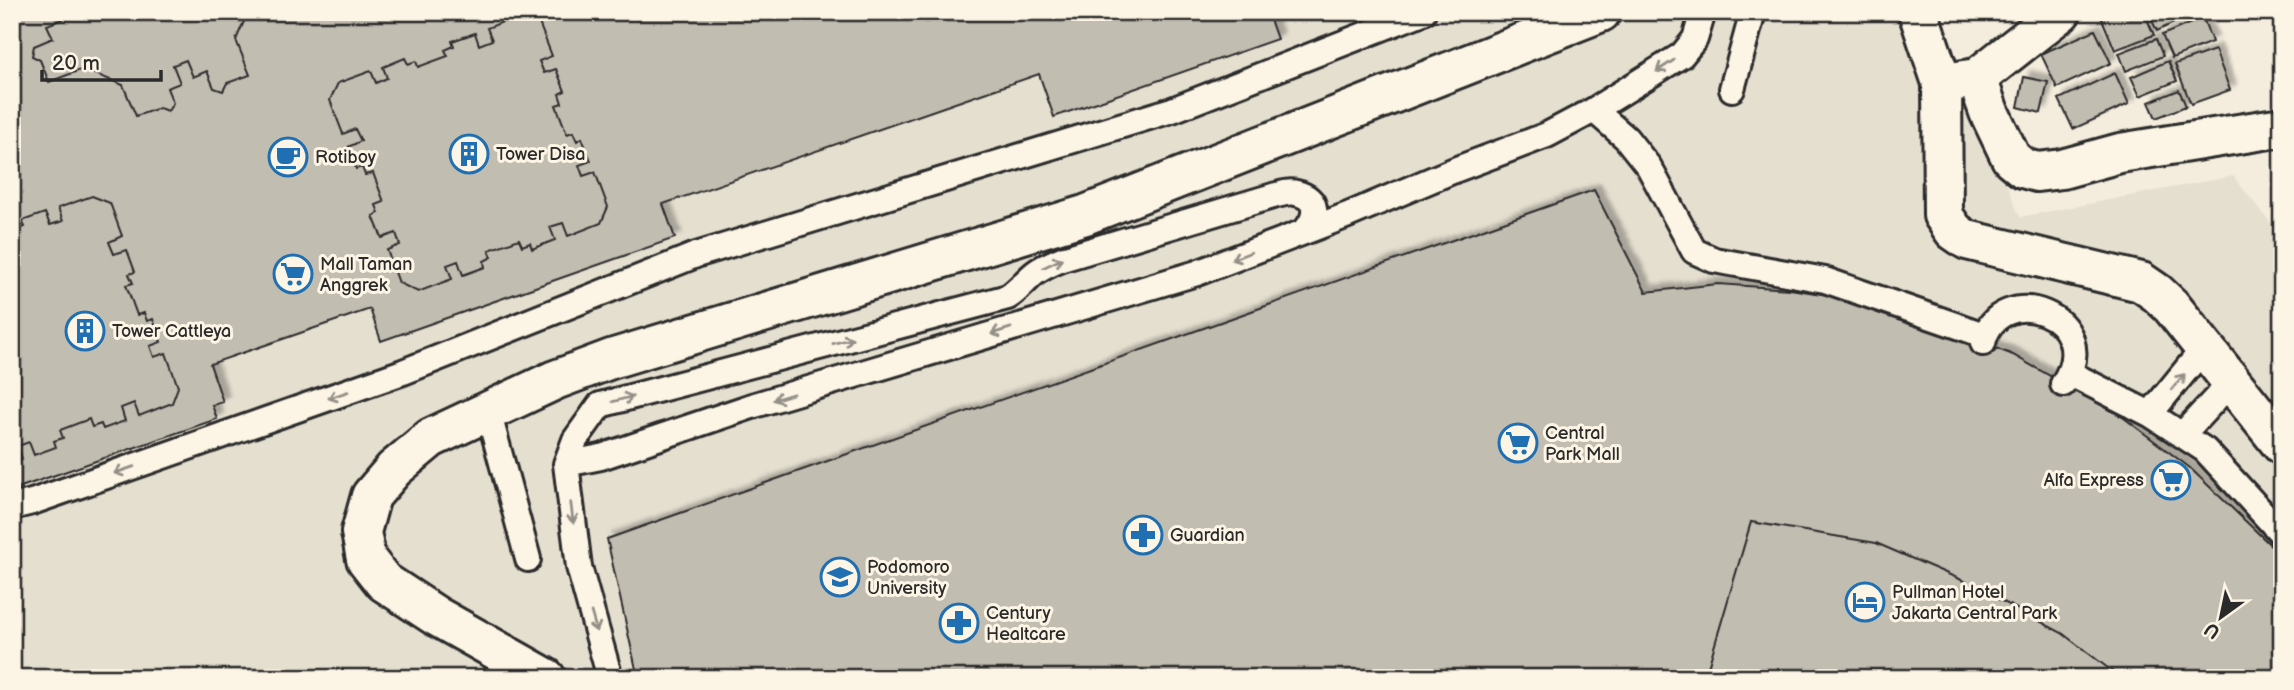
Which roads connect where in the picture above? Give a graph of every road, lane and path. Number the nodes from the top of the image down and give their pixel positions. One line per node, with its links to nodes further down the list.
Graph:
1 (1423, 12): 21 (lane, one-way to 21)
2 (1601, 12): 16 (street)
3 (1700, 12): 9 (lane, one-way to 9)
4 (1753, 12): 8 (lane)
5 (1918, 12): 7 (street)
6 (2061, 12): 7 (street)
7 (1960, 81): 10 (street); 14 (street)
8 (1731, 89)
9 (1594, 110): 11 (lane); 17 (lane)
10 (2282, 127)
11 (1305, 231): 12 (lane, one-way to 11); 13 (lane, one-way to 13)
12 (1020, 289): 13 (lane); 20 (lane, one-way to 12)
13 (1050, 316): 20 (lane, one-way to 20)
14 (2204, 348): 15 (street); 17 (lane, one-way to 14)
15 (2231, 382): 18 (lane); 19 (street)
16 (488, 411): 23 (lane); 24 (street)
17 (2150, 414): 18 (lane)
18 (2182, 435): 22 (lane)
19 (2282, 445)
20 (566, 464): 25 (lane, one-way to 25)
21 (12, 507)
22 (2282, 534)
23 (528, 559)
24 (546, 678)
25 (608, 678)

